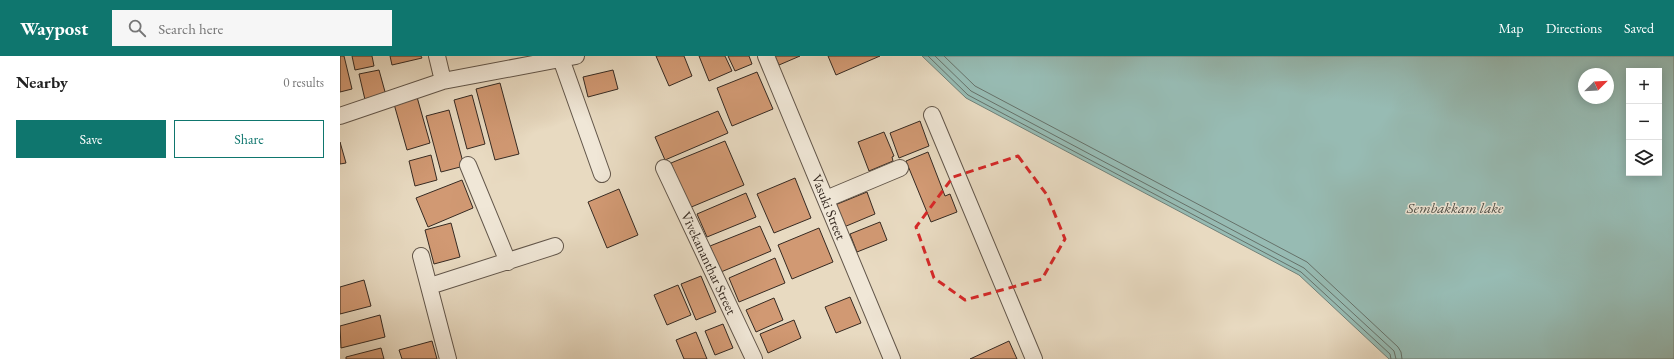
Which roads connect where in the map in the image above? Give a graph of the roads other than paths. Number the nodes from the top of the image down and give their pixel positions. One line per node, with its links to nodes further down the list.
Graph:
1 (437, 56): 4 (street)
2 (766, 56): 11 (street, Vasuki Street)
3 (566, 57): 4 (street); 10 (street)
4 (443, 81): 6 (street)
5 (932, 115): 19 (street)
6 (340, 116)
7 (468, 165): 14 (street)
8 (664, 168): 17 (street, Vivekananthar Street)
9 (900, 168): 11 (street)
10 (602, 174)
11 (826, 199): 18 (street, Vasuki Street)
12 (555, 246): 14 (street)
13 (421, 256): 15 (street)
14 (508, 262): 15 (street)
15 (430, 286): 16 (street)
16 (448, 359)
17 (754, 359)
18 (892, 359)
19 (1034, 359)

